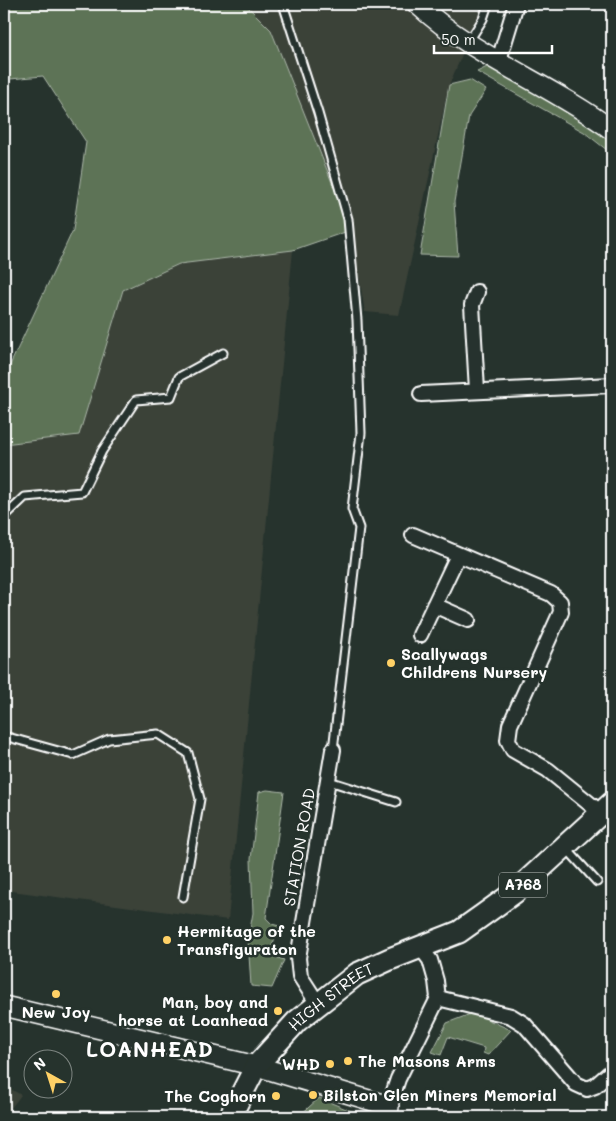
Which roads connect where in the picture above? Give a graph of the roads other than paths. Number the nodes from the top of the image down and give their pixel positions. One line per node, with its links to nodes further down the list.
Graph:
1 (283, 4): 20 (lane)
2 (417, 4): 5 (street)
3 (488, 4): 5 (lane)
4 (516, 4): 6 (street)
5 (468, 42): 6 (street)
6 (499, 60): 7 (street)
7 (612, 130)
8 (477, 292): 11 (street)
9 (224, 353): 13 (lane)
10 (612, 385): 11 (street)
11 (477, 390): 12 (street)
12 (421, 394)
13 (4, 517)
14 (413, 535): 15 (street)
15 (458, 554): 16 (street); 23 (street)
16 (434, 605): 17 (street); 18 (street)
17 (468, 620)
18 (420, 635)
19 (4, 736): 26 (lane)
20 (333, 750): 21 (street, STATION ROAD)
21 (329, 781): 22 (lane); 29 (street, STATION ROAD)
22 (396, 802)
23 (607, 808): 24 (main road, HIGH STREET / A768)
24 (566, 847): 25 (lane); 27 (main road, HIGH STREET / A768)
25 (597, 882)
26 (183, 897)
27 (420, 947): 28 (street); 29 (main road, HIGH STREET / A768)
28 (438, 998): 32 (street); 33 (street)
29 (318, 1004): 31 (main road, HIGH STREET / A768)
30 (4, 1006): 31 (street)
31 (256, 1066): 33 (street); 34 (main road, A768)
32 (612, 1071)
33 (388, 1112)
34 (230, 1117)

